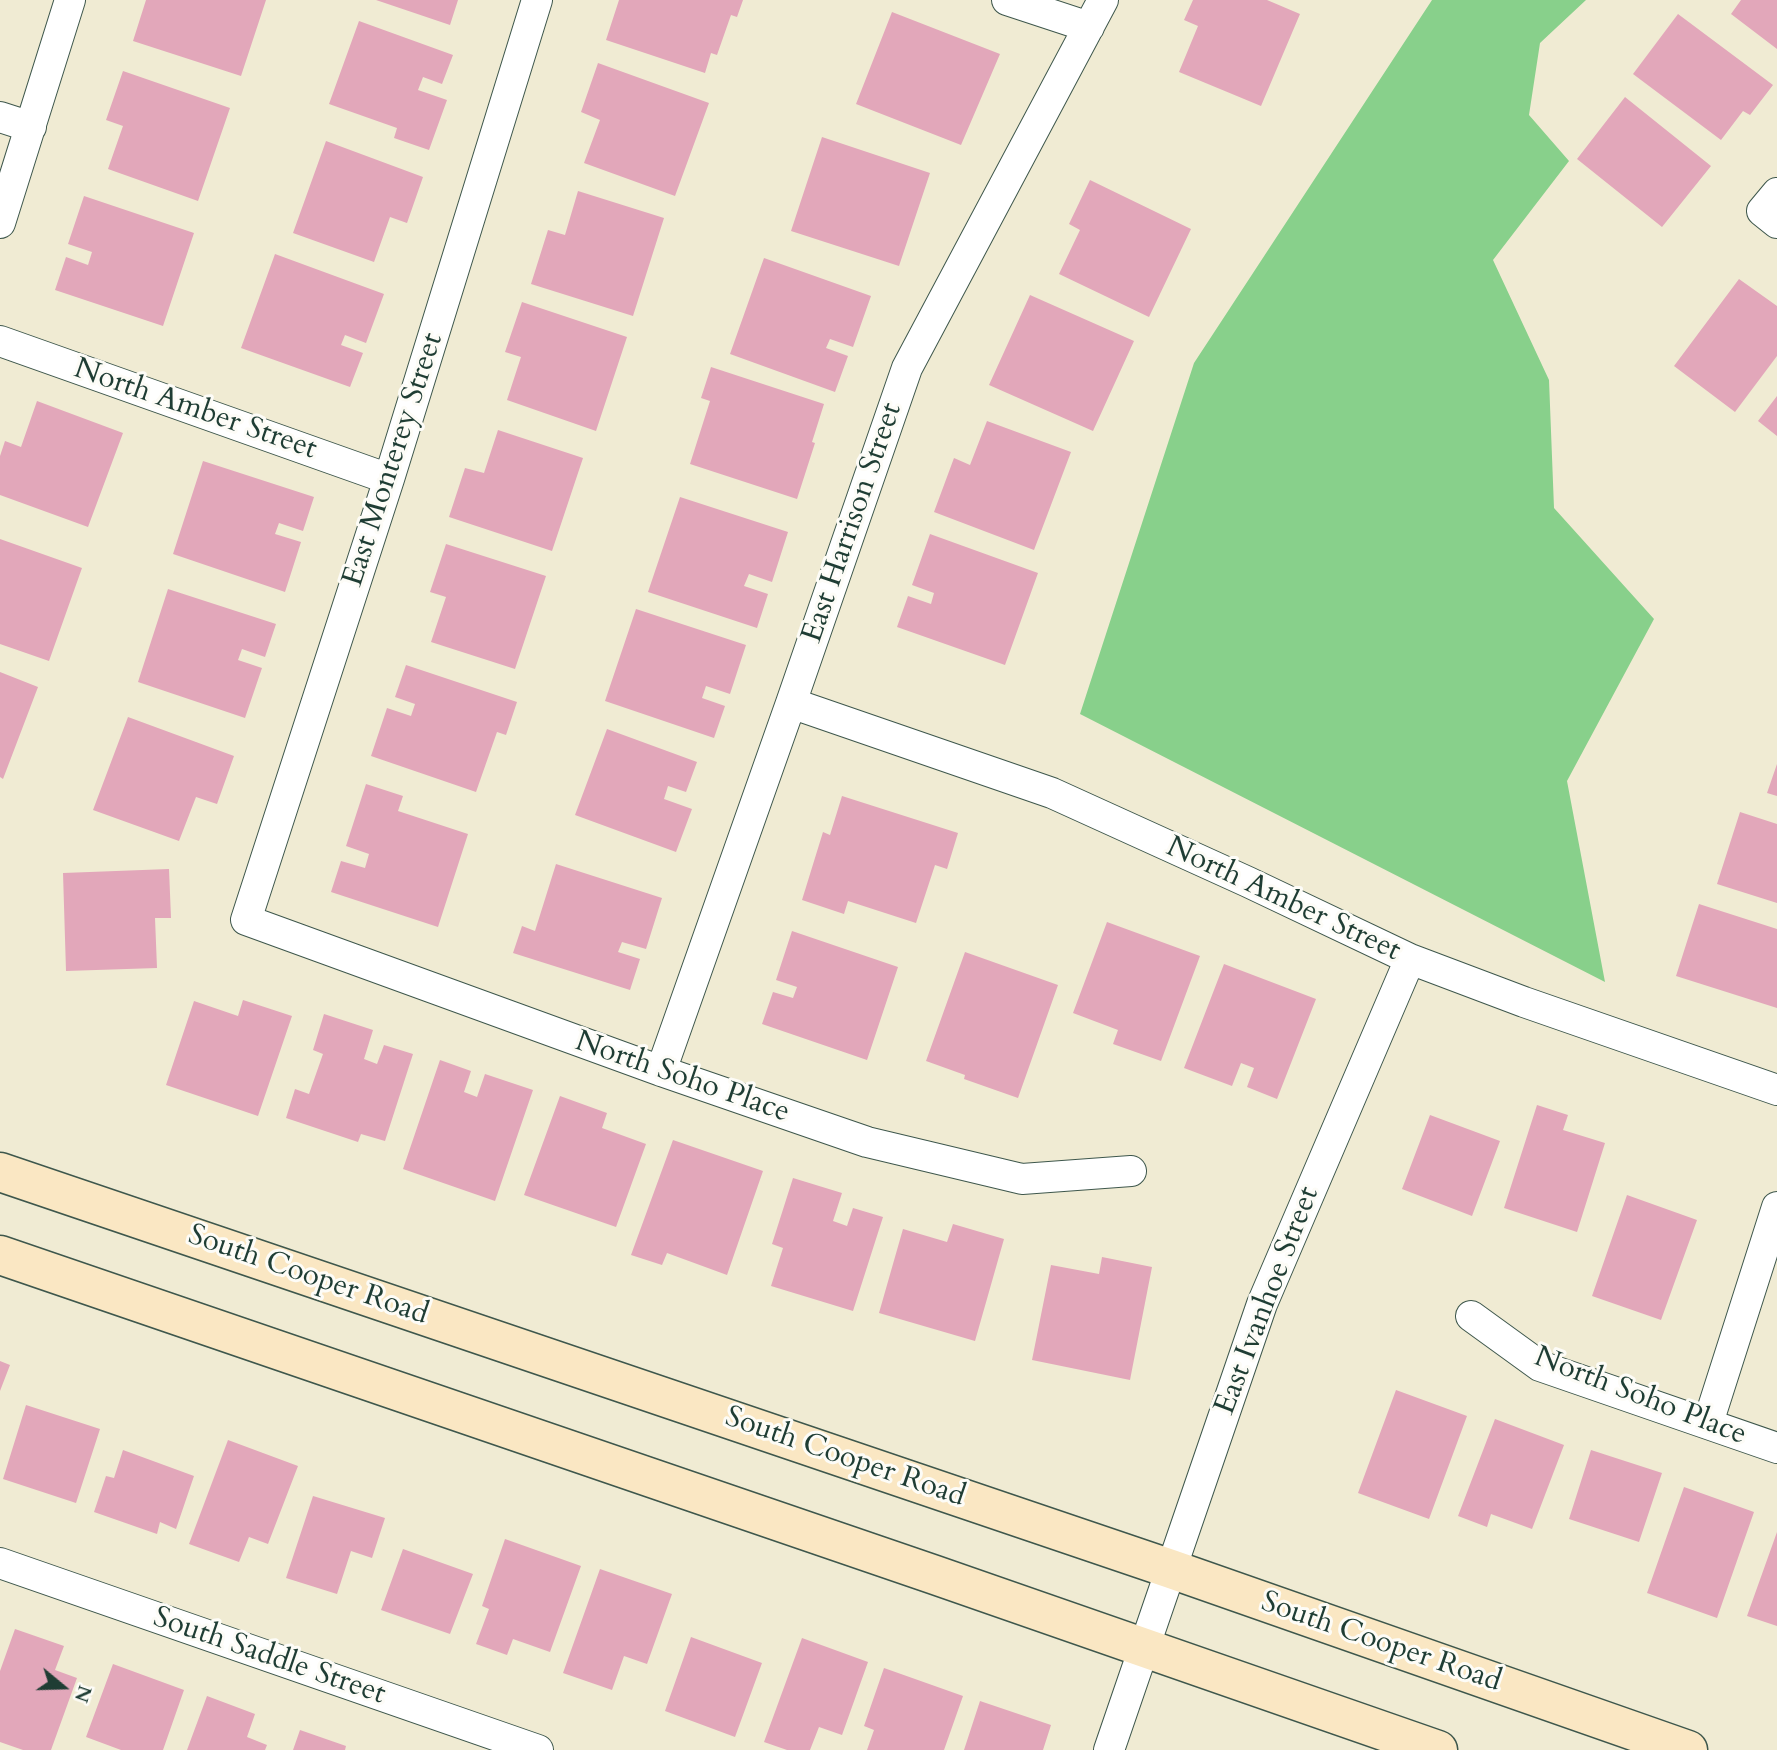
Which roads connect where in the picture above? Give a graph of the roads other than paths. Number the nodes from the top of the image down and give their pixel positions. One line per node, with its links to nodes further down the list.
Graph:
1 (70, 0): 7 (street)
2 (537, 0): 10 (street, East Monterey Street)
3 (1007, 0): 5 (street)
4 (1102, 0): 5 (street, East Harrison Street)
5 (1089, 27): 11 (street, East Harrison Street)
6 (0, 117): 7 (street)
7 (31, 127): 8 (street)
8 (0, 223)
9 (0, 341): 10 (street, North Amber Street)
10 (389, 479): 12 (street, East Monterey Street)
11 (791, 703): 13 (street, North Amber Street); 14 (street, East Harrison Street)
12 (246, 920): 14 (street, North Soho Place)
13 (1410, 959): 15 (street, North Amber Street); 24 (street, East Ivanhoe Street)
14 (660, 1071): 16 (street, North Soho Place)
15 (1777, 1090)
16 (1131, 1171)
17 (0, 1172): 24 (main road, South Cooper Road)
18 (1777, 1208): 21 (street)
19 (0, 1255): 25 (main road)
20 (1471, 1316): 21 (street, North Soho Place)
21 (1708, 1423): 22 (street, North Soho Place)
22 (1777, 1448)
23 (0, 1563): 26 (street, South Saddle Street)
24 (1171, 1569): 25 (street, East Ivanhoe Street); 29 (main road, South Cooper Road)
25 (1144, 1649): 27 (street, East Ivanhoe Street); 28 (main road)
26 (538, 1750)
27 (1109, 1750)
28 (1438, 1750)
29 (1688, 1750)

